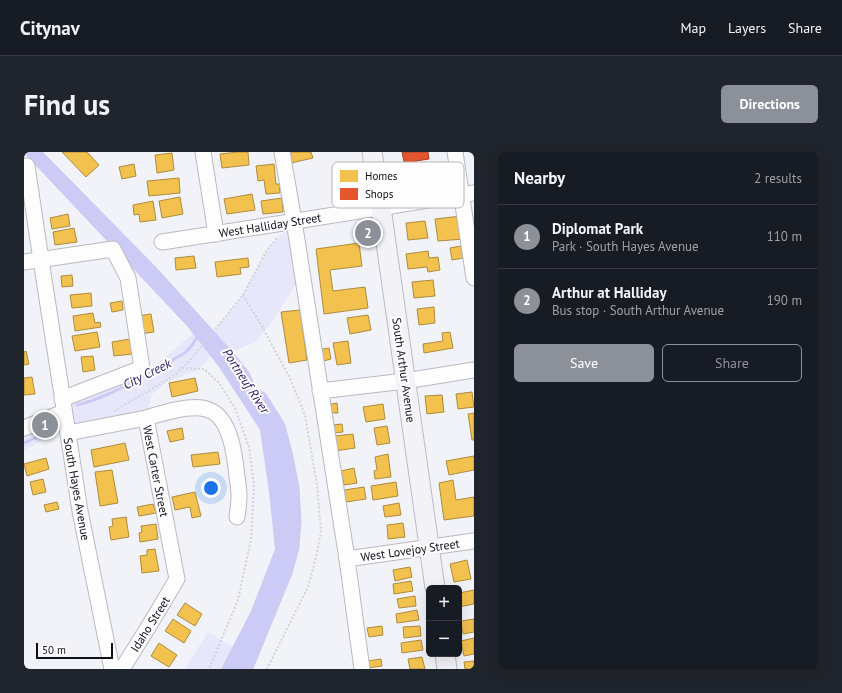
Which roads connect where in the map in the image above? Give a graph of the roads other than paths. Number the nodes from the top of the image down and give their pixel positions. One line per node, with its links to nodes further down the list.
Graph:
1 (203, 152): 12 (street)
2 (282, 152): 11 (street)
3 (372, 152): 5 (main road, South Arthur Avenue)
4 (456, 152): 6 (street)
5 (373, 162)
6 (459, 162)
7 (27, 166): 14 (street, South Hayes Avenue)
8 (464, 180): 9 (street)
9 (468, 194): 16 (street)
10 (380, 208): 11 (street, West Halliday Street); 18 (main road, South Arthur Avenue)
11 (294, 221): 12 (street, West Halliday Street); 19 (street)
12 (216, 234): 13 (street, West Halliday Street)
13 (162, 242)
14 (41, 260): 15 (street); 20 (street, South Hayes Avenue); 20 (street)
15 (24, 262)
16 (474, 278)
17 (474, 370): 18 (street)
18 (406, 381): 19 (street); 26 (main road, South Arthur Avenue)
19 (320, 391): 27 (street)
20 (63, 406): 22 (street); 23 (street, South Hayes Avenue)
21 (146, 418): 23 (street, West Carter Street); 24 (street); 28 (street, West Carter Street)
22 (24, 428)
23 (68, 433): 31 (street, South Hayes Avenue)
24 (237, 517)
25 (474, 541): 26 (street, West Lovejoy Street)
26 (429, 547): 27 (street, West Lovejoy Street); 29 (main road, South Arthur Avenue)
27 (346, 558): 33 (street)
28 (177, 579): 32 (street, Idaho Street)
29 (435, 585)
30 (445, 657): 34 (main road)
31 (112, 669)
32 (122, 669)
33 (362, 669)
34 (447, 669)

